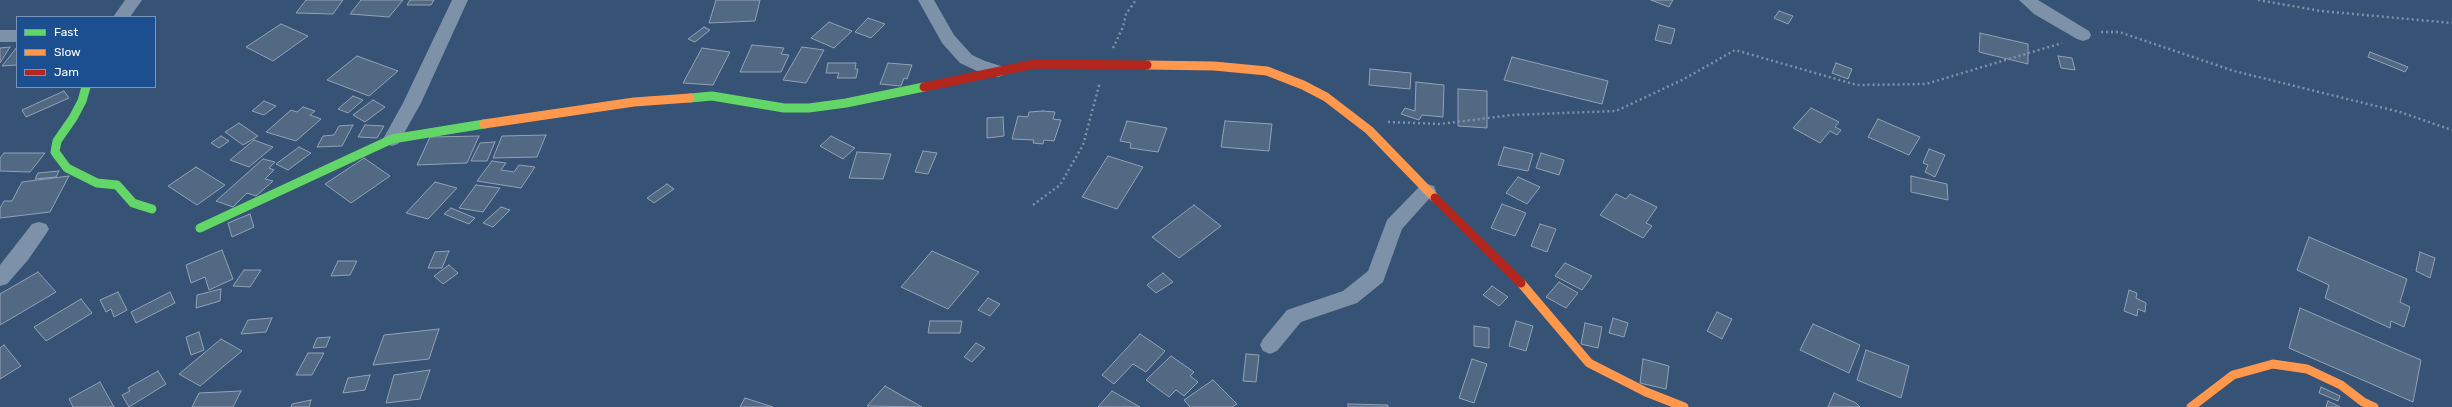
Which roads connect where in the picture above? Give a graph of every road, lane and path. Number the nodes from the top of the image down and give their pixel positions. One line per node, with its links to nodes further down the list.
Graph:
1 (134, 0): 7 (street)
2 (460, 0): 17 (street)
3 (926, 0): 13 (street)
4 (1136, 0): 12 (path)
5 (2027, 0): 9 (street)
6 (2258, 0): 8 (path)
7 (122, 16)
8 (2452, 23)
9 (2083, 35): 15 (path); 16 (path)
10 (0, 36): 11 (street)
11 (16, 36)
12 (1105, 63): 13 (street); 15 (street); 19 (path)
13 (998, 71): 17 (street)
14 (86, 88): 20 (street)
15 (1369, 130): 18 (street)
16 (2452, 130)
17 (392, 139): 21 (street)
18 (1426, 191): 24 (street); 25 (street)
19 (1033, 205)
20 (152, 209)
21 (200, 228)
22 (39, 229): 23 (street)
23 (0, 278)
24 (1270, 345)
25 (1684, 407)
26 (2191, 407): 27 (street)
27 (2374, 407)

